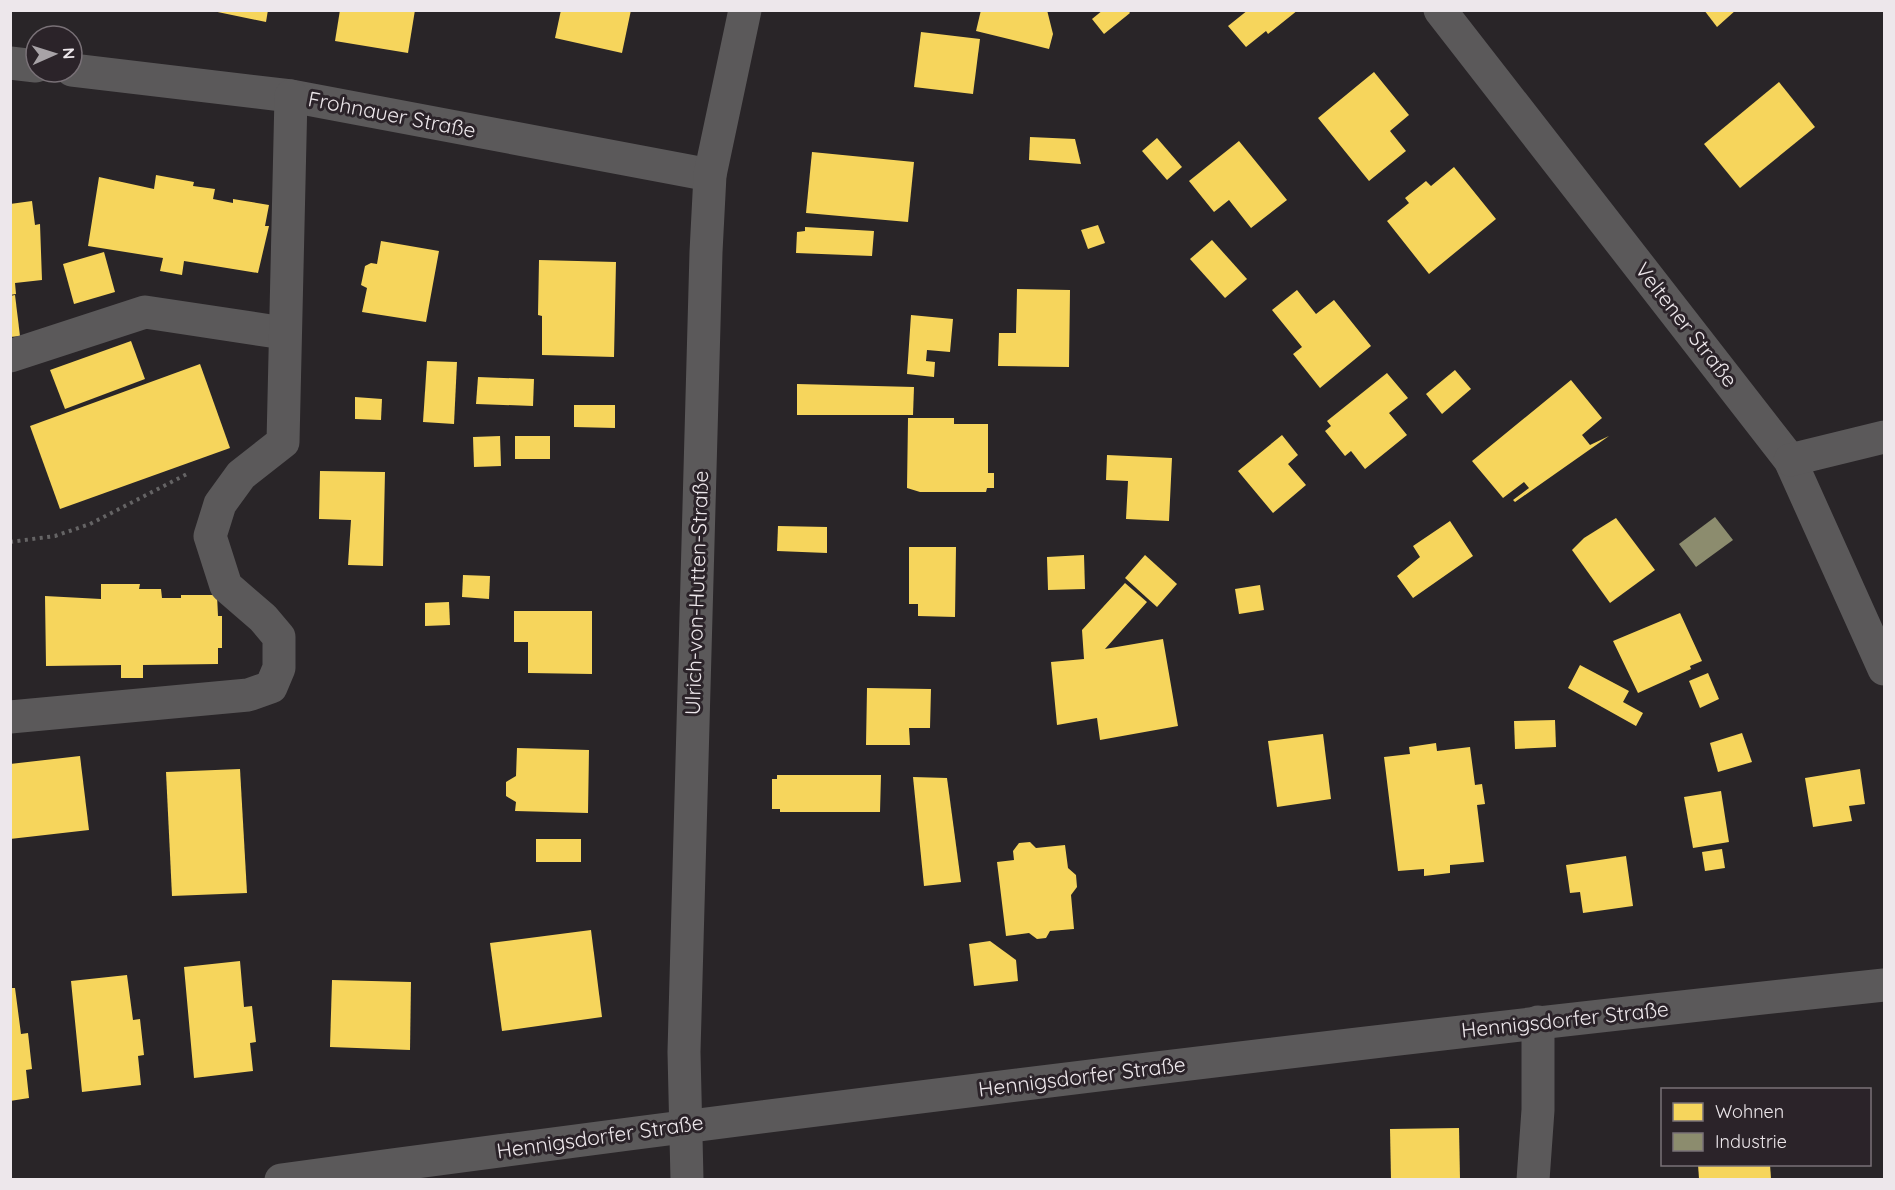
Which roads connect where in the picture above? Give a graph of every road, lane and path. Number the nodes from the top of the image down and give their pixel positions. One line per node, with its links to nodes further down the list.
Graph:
1 (745, 10): 5 (street, Ulrich-von-Hutten-Straße)
2 (1440, 10): 9 (street, Veltener Straße)
3 (84, 71): 4 (street, Frohnauer Straße)
4 (291, 96): 5 (street, Frohnauer Straße); 6 (street)
5 (710, 175): 16 (street, Ulrich-von-Hutten-Straße)
6 (284, 333): 7 (street); 13 (street)
7 (10, 356)
8 (1884, 437): 9 (street)
9 (1790, 460): 12 (street, Veltener Straße)
10 (192, 472): 11 (path)
11 (10, 542)
12 (1884, 669)
13 (10, 717)
14 (1884, 985): 15 (street, Hennigsdorfer Straße)
15 (1538, 1022): 16 (street, Hennigsdorfer Straße); 19 (street)
16 (684, 1126): 17 (street, Hennigsdorfer Straße); 18 (street, Ulrich-von-Hutten-Straße)
17 (281, 1179)
18 (687, 1179)
19 (1533, 1179)

